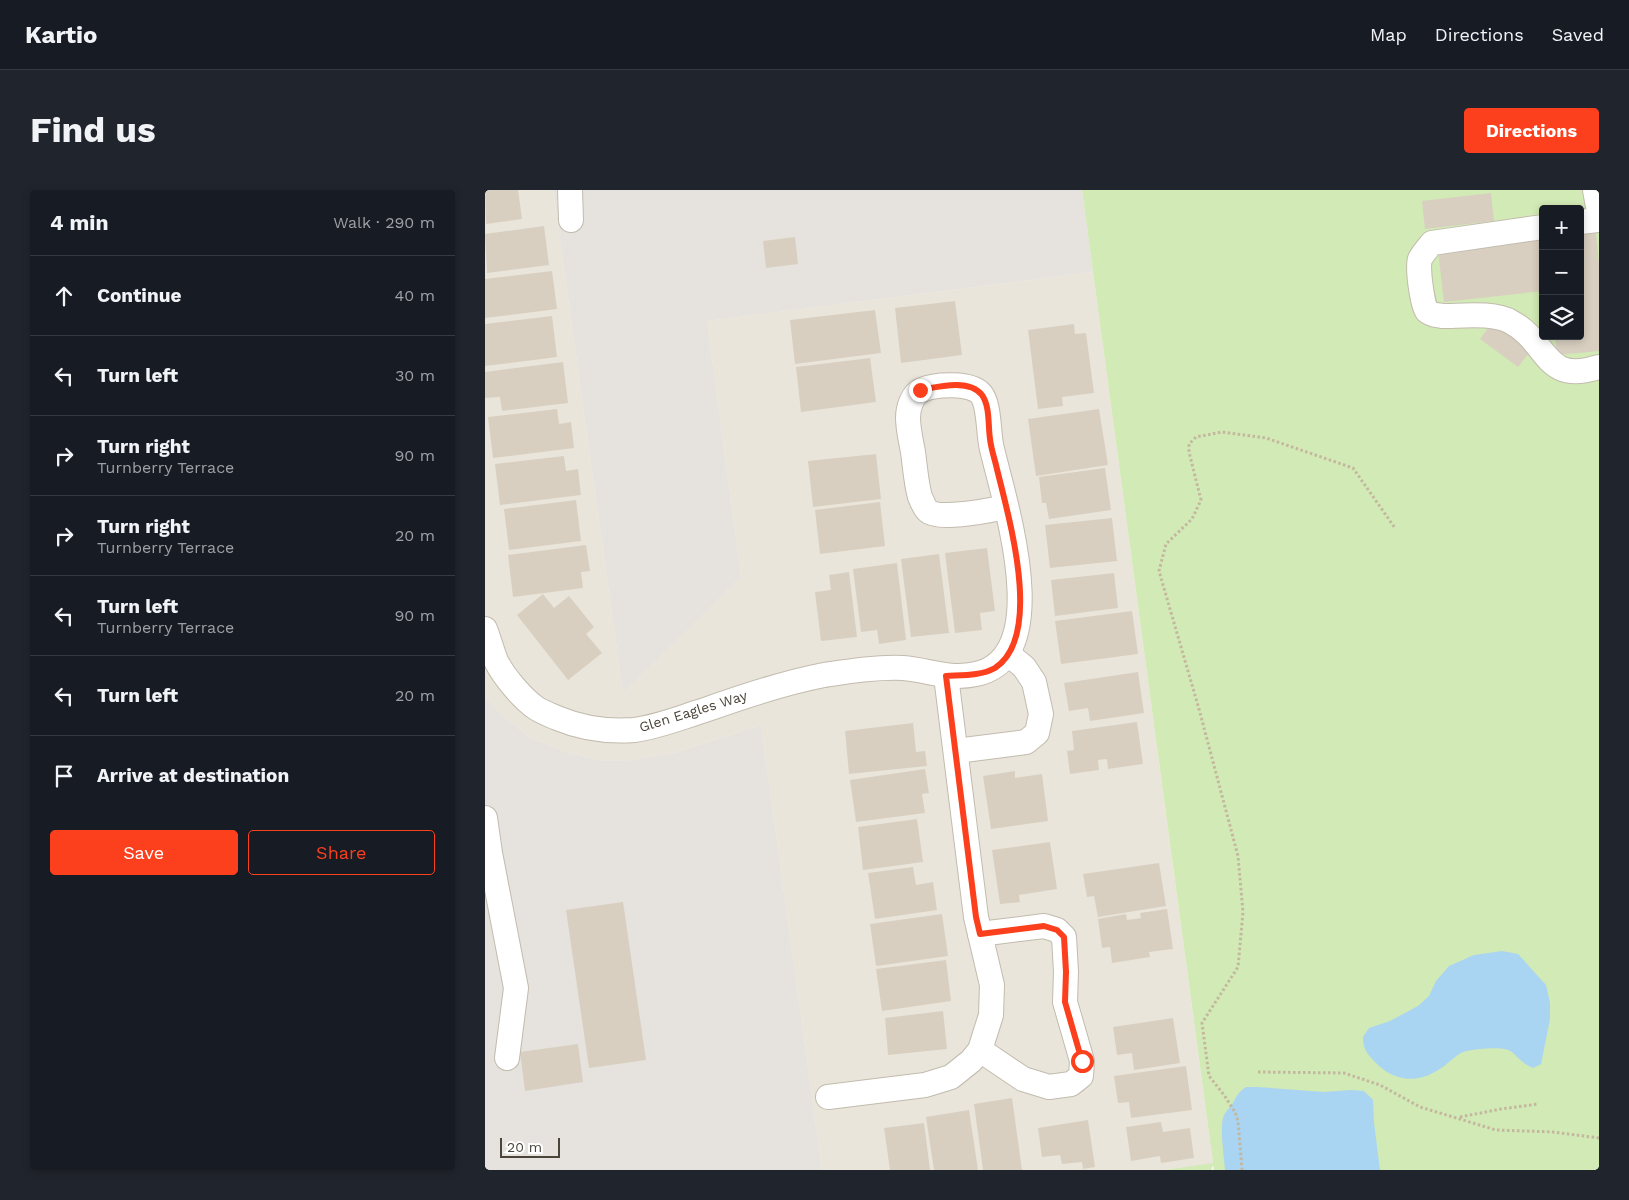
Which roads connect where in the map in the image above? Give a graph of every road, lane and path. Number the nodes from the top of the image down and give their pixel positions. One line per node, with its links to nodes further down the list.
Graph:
1 (570, 190): 4 (street)
2 (1595, 190): 3 (street)
3 (1599, 212)
4 (571, 220)
5 (1599, 220): 6 (street)
6 (1584, 222)
7 (1539, 228): 8 (street)
8 (1599, 367)
9 (1006, 507): 9 (street); 12 (street)
10 (1395, 528): 24 (path)
11 (485, 629): 13 (street, Glen Eagles Way)
12 (1008, 654): 13 (street, Glen Eagles Way); 14 (street)
13 (946, 676): 14 (street)
14 (955, 751): 16 (street)
15 (485, 818): 18 (street)
16 (980, 934): 17 (street); 17 (street)
17 (980, 1050): 20 (street)
18 (507, 1058)
19 (1258, 1072): 22 (path)
20 (828, 1097)
21 (1538, 1104): 22 (path)
22 (1458, 1118): 23 (path)
23 (1599, 1138)
24 (1242, 1170)

